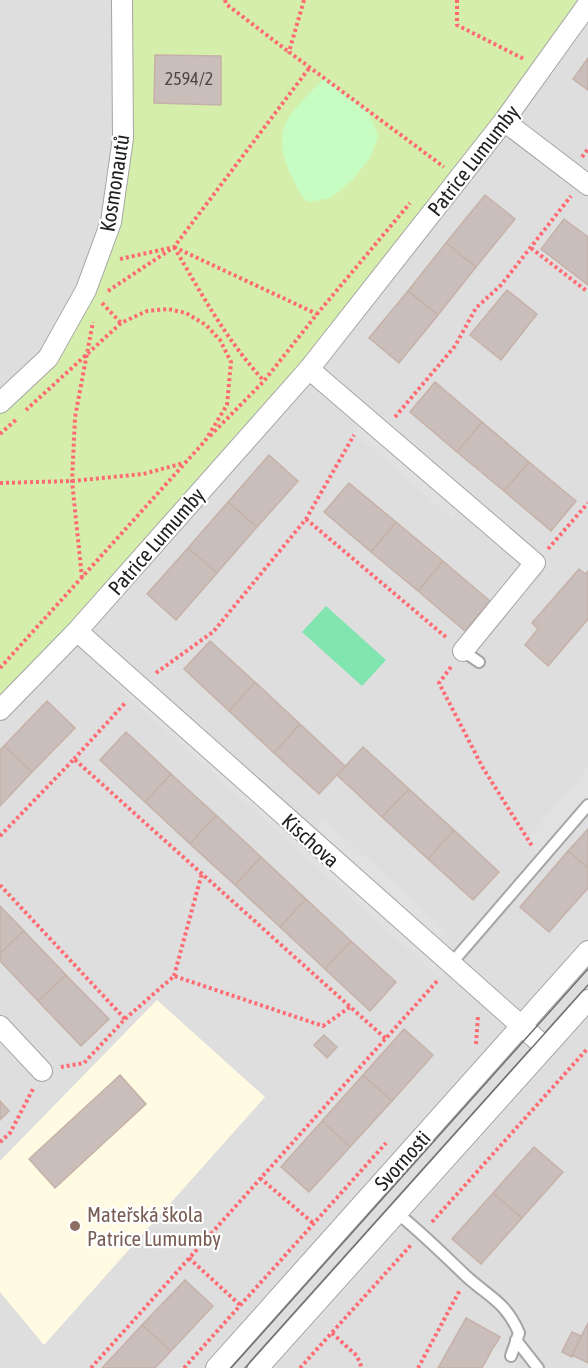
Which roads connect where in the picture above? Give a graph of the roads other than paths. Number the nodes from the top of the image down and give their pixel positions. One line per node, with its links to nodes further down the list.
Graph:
1 (122, 0): 6 (street, Kosmonautů)
2 (588, 4): 3 (street, Patrice Lumumby)
3 (504, 121): 4 (street); 5 (street, Patrice Lumumby)
4 (585, 183)
5 (309, 369): 7 (street, Patrice Lumumby); 8 (street)
6 (0, 403)
7 (77, 631): 9 (street, Patrice Lumumby); 12 (street, Kischova)
8 (471, 656)
9 (0, 710)
10 (588, 805): 12 (lane)
11 (588, 951): 15 (street, Svornosti)
12 (445, 971): 15 (street, Kischova)
13 (588, 1000): 16 (street, Svornosti)
14 (0, 1026): 17 (street)
15 (521, 1026): 16 (street, Kischova); 21 (street, Svornosti)
16 (545, 1047): 18 (street, Svornosti)
17 (42, 1071)
18 (397, 1213): 19 (lane); 22 (street, Svornosti)
19 (516, 1340): 20 (lane); 23 (lane)
20 (511, 1356)
21 (216, 1368)
22 (258, 1368)
23 (538, 1368)

